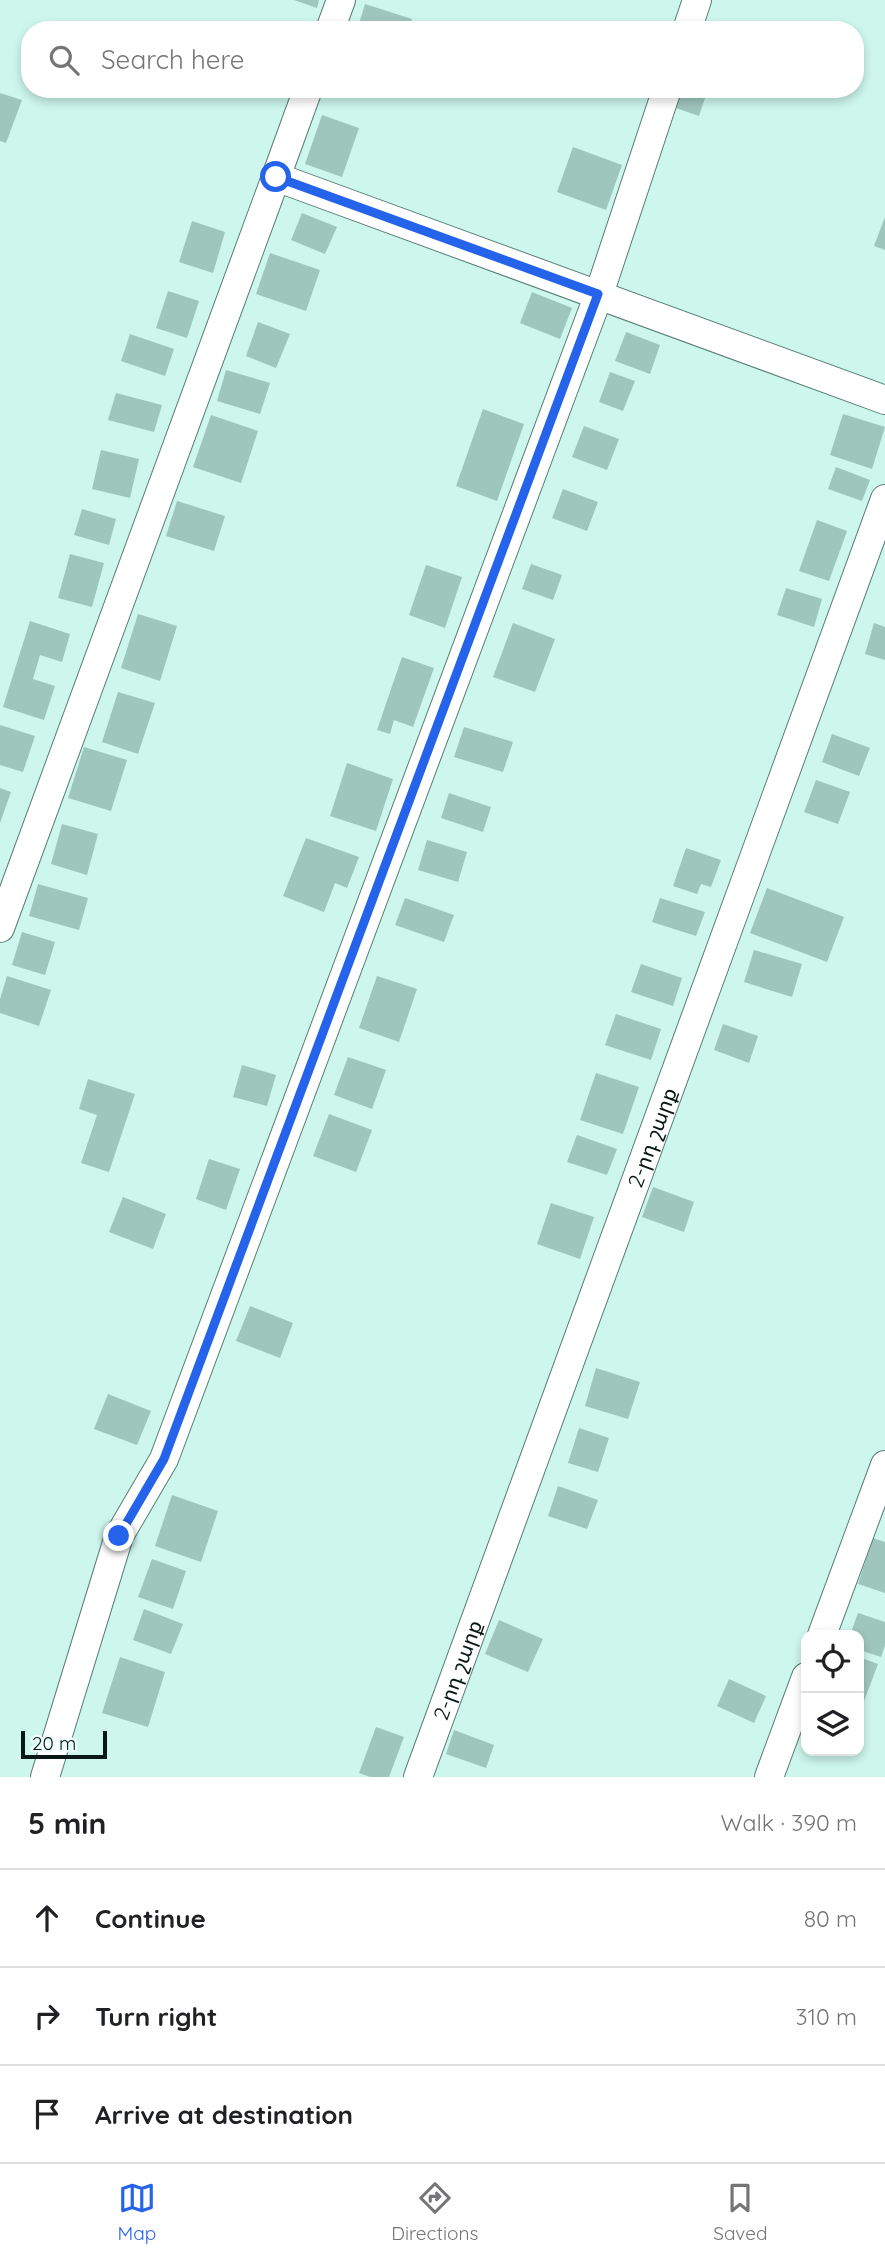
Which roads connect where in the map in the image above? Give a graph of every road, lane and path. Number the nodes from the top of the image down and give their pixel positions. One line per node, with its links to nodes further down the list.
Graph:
1 (341, 0): 3 (street)
2 (697, 0): 4 (street)
3 (333, 21)
4 (690, 21)
5 (305, 98): 7 (street)
6 (664, 98): 8 (street)
7 (276, 177): 8 (street); 11 (street)
8 (598, 294): 9 (street); 15 (street)
9 (885, 400)
10 (885, 499): 16 (street, 2-րդ շարք)
11 (0, 928)
12 (885, 1465): 13 (street)
13 (824, 1630)
14 (801, 1690): 17 (street)
15 (45, 1777)
16 (418, 1777)
17 (769, 1777)

